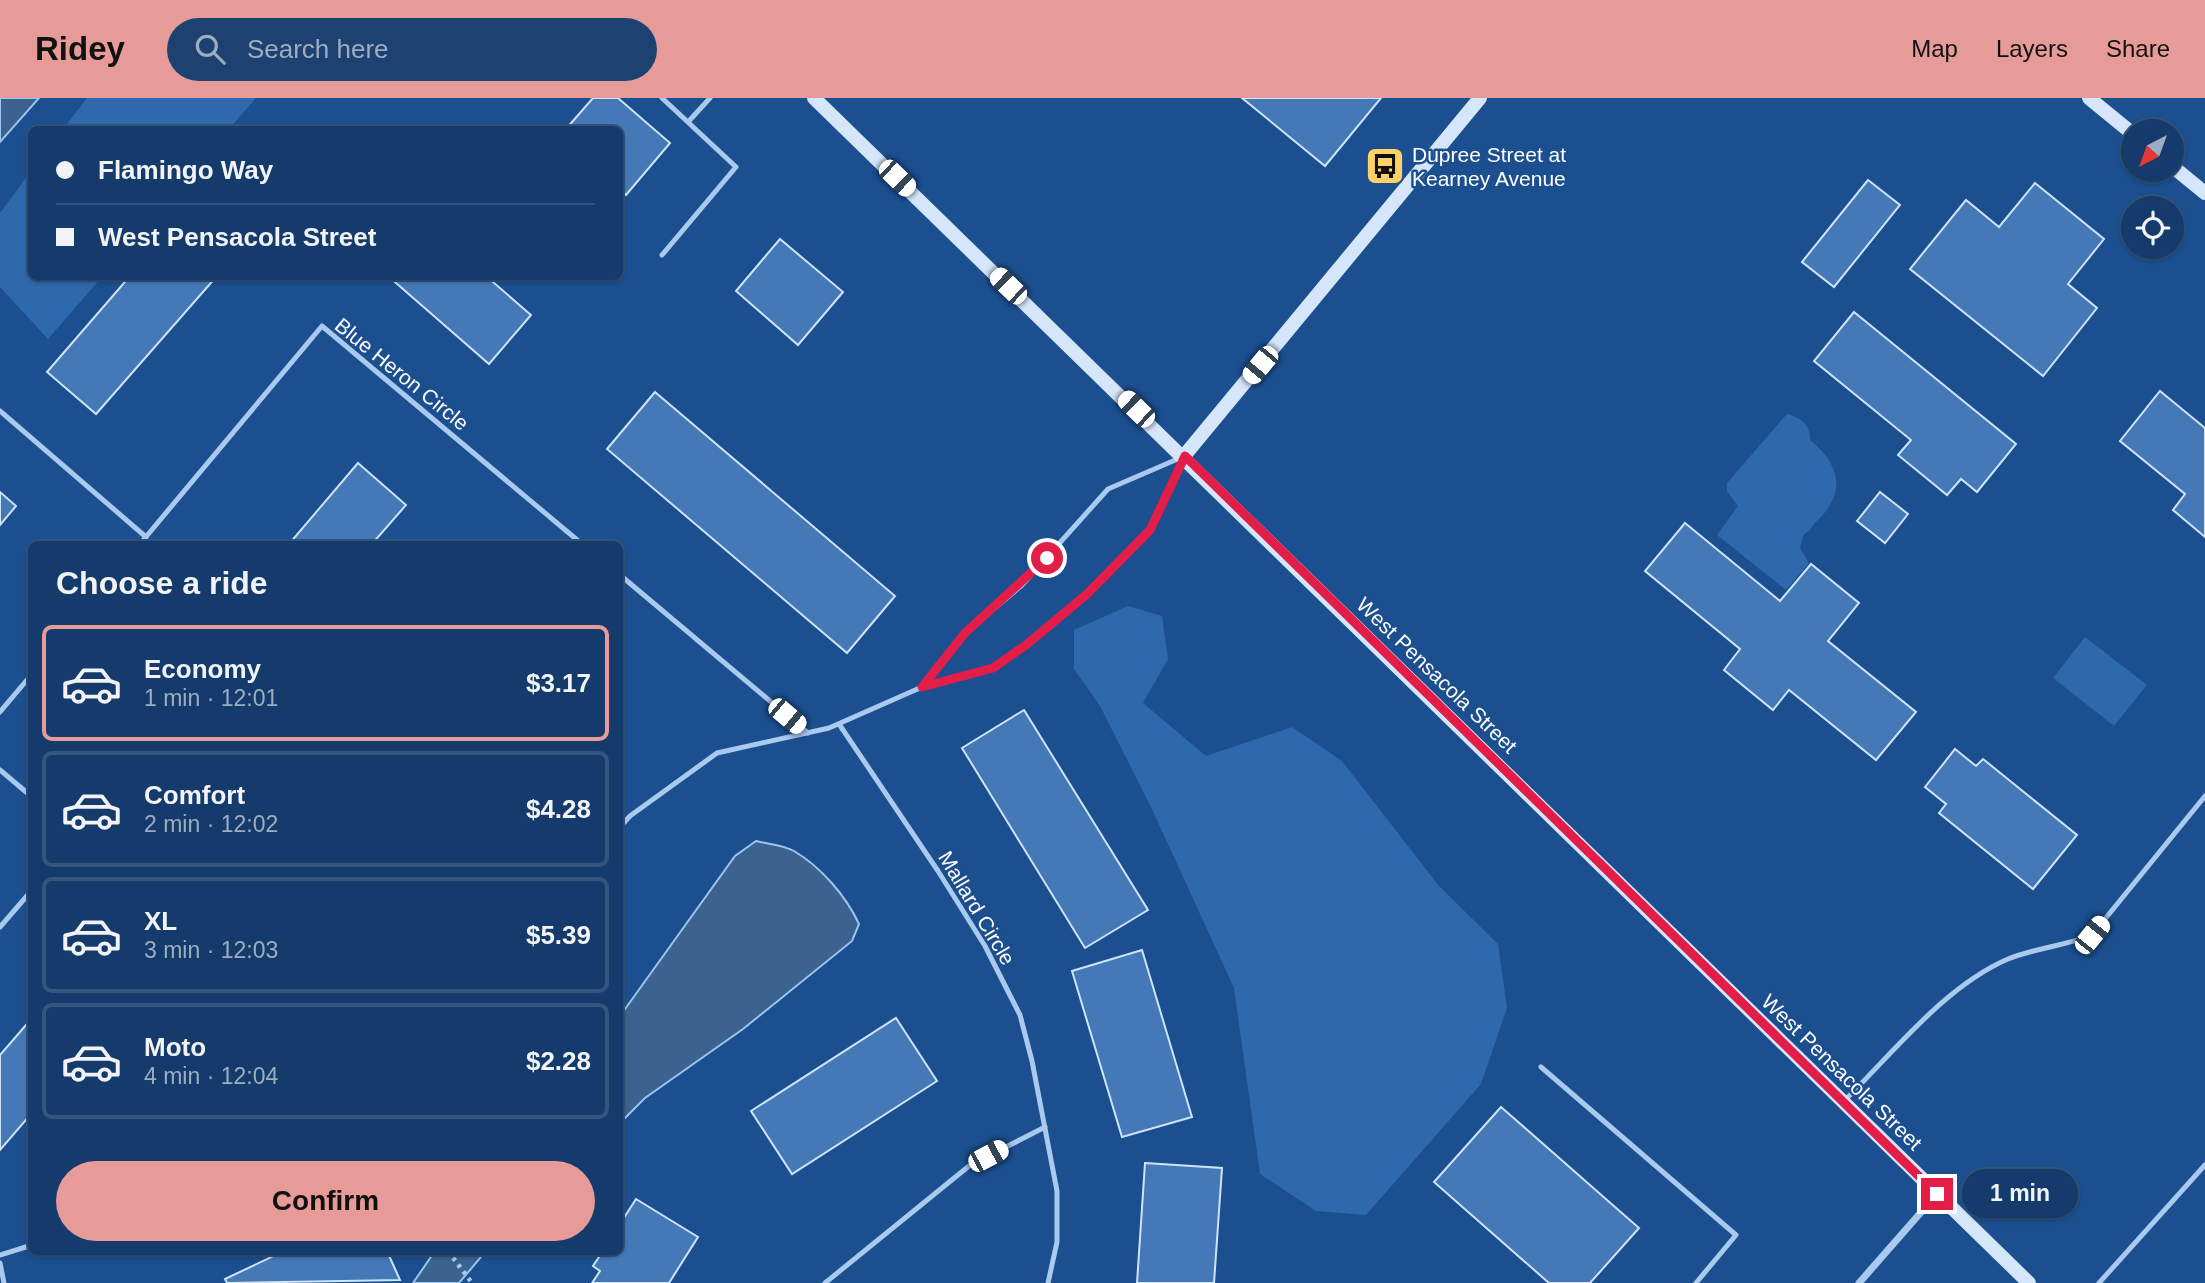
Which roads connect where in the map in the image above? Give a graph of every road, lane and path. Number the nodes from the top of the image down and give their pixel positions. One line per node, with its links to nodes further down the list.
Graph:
1 (662, 98): 6 (lane)
2 (710, 98): 6 (lane)
3 (814, 98): 12 (main road, West Pensacola Street)
4 (1479, 98): 12 (main road)
5 (2089, 98): 7 (main road)
6 (688, 122): 10 (lane)
7 (2121, 124)
8 (2184, 176): 9 (main road)
9 (2205, 193)
10 (662, 255)
11 (0, 411): 13 (lane)
12 (1185, 456): 18 (lane); 18 (lane); 29 (main road, West Pensacola Street)
13 (146, 537): 14 (lane, Blue Heron Circle); 15 (lane, Blue Heron Circle)
14 (143, 541)
15 (578, 541)
16 (623, 578): 21 (lane)
17 (28, 679): 19 (lane)
18 (922, 687): 20 (lane)
19 (0, 712)
20 (839, 724): 21 (lane); 30 (lane, Mallard Circle)
21 (808, 733): 25 (lane)
22 (0, 770): 23 (lane)
23 (28, 794)
24 (2205, 796): 29 (lane)
25 (623, 824)
26 (28, 895): 27 (lane)
27 (0, 927)
28 (1541, 1066): 41 (lane)
29 (1843, 1102): 32 (main road, West Pensacola Street)
30 (1045, 1127): 39 (lane); 40 (lane, Mallard Circle)
31 (2205, 1165): 44 (lane)
32 (1937, 1194): 42 (street); 43 (main road, West Pensacola Street)
33 (28, 1246): 34 (lane)
34 (0, 1255)
35 (451, 1255): 38 (path)
36 (0, 1264): 37 (lane)
37 (4, 1283)
38 (472, 1283)
39 (825, 1283)
40 (1048, 1283)
41 (1696, 1283)
42 (1859, 1283)
43 (2029, 1283)
44 (2099, 1283)

